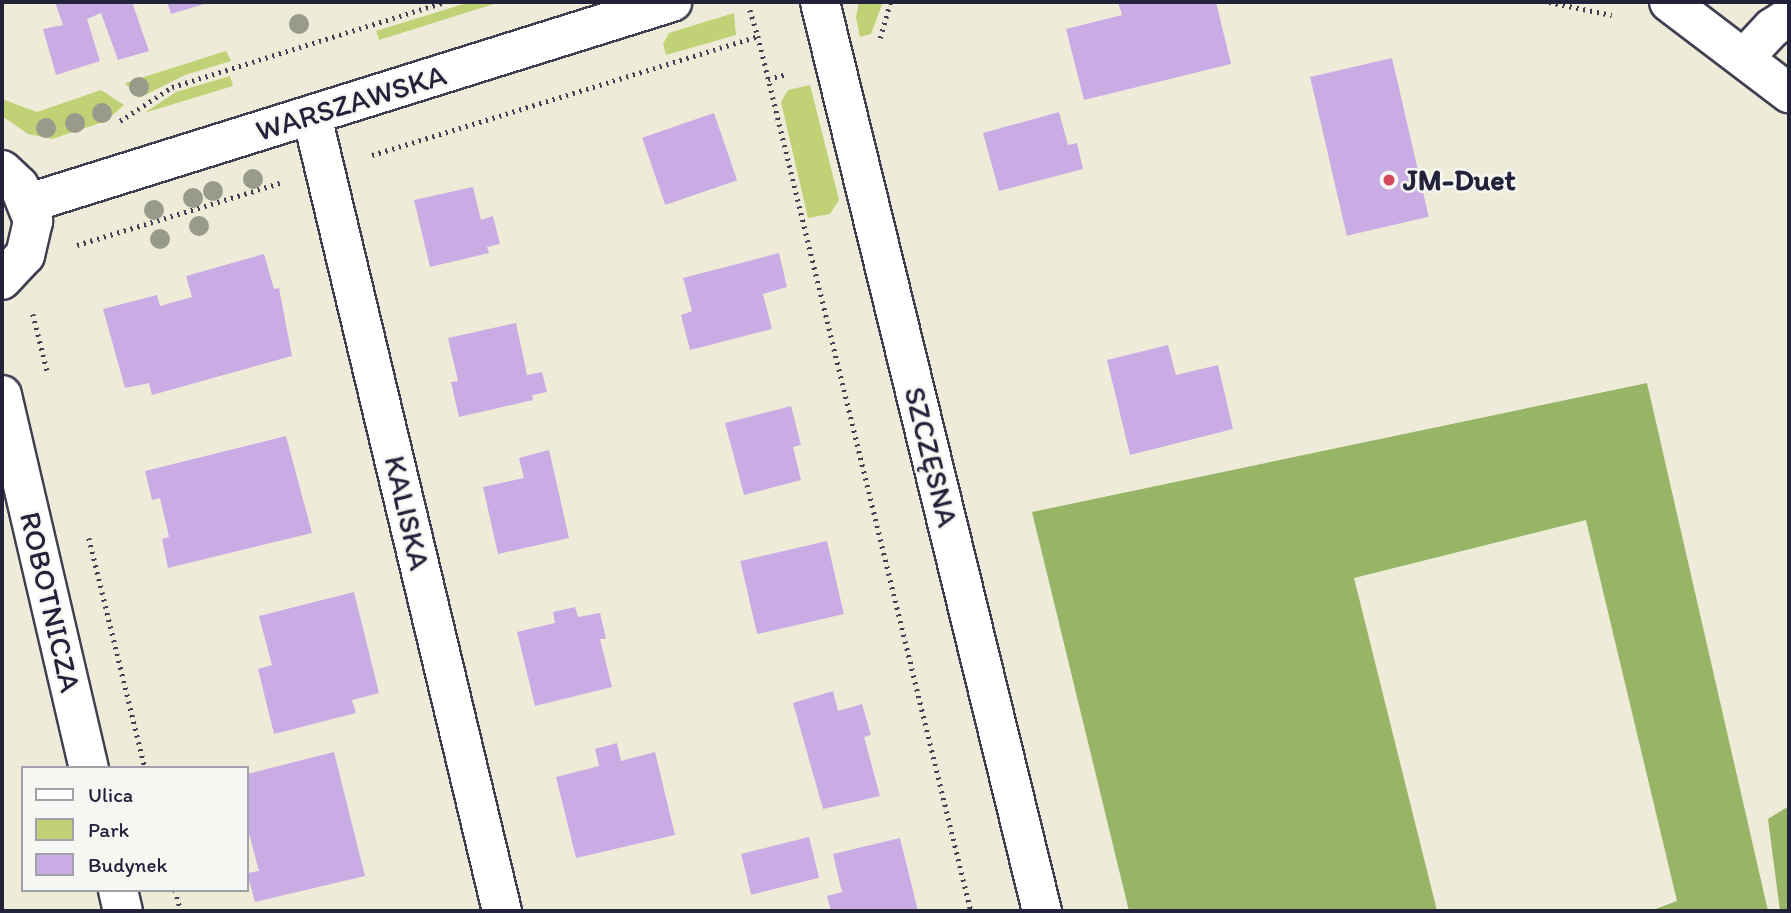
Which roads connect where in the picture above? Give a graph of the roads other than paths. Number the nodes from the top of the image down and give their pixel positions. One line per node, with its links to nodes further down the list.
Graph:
1 (672, 2): 7 (street, WARSZAWSKA)
2 (820, 2): 16 (street, SZCZĘSNA)
3 (1670, 2): 5 (street)
4 (1789, 17): 5 (street)
5 (1744, 58): 6 (street)
6 (1789, 93)
7 (312, 116): 9 (street, WARSZAWSKA); 15 (street, KALISKA)
8 (2, 170): 9 (street)
9 (29, 203): 10 (street)
10 (2, 280)
11 (2, 395): 12 (street, ROBOTNICZA)
12 (89, 766)
13 (118, 892): 14 (street)
14 (123, 911)
15 (502, 911)
16 (1042, 911)

